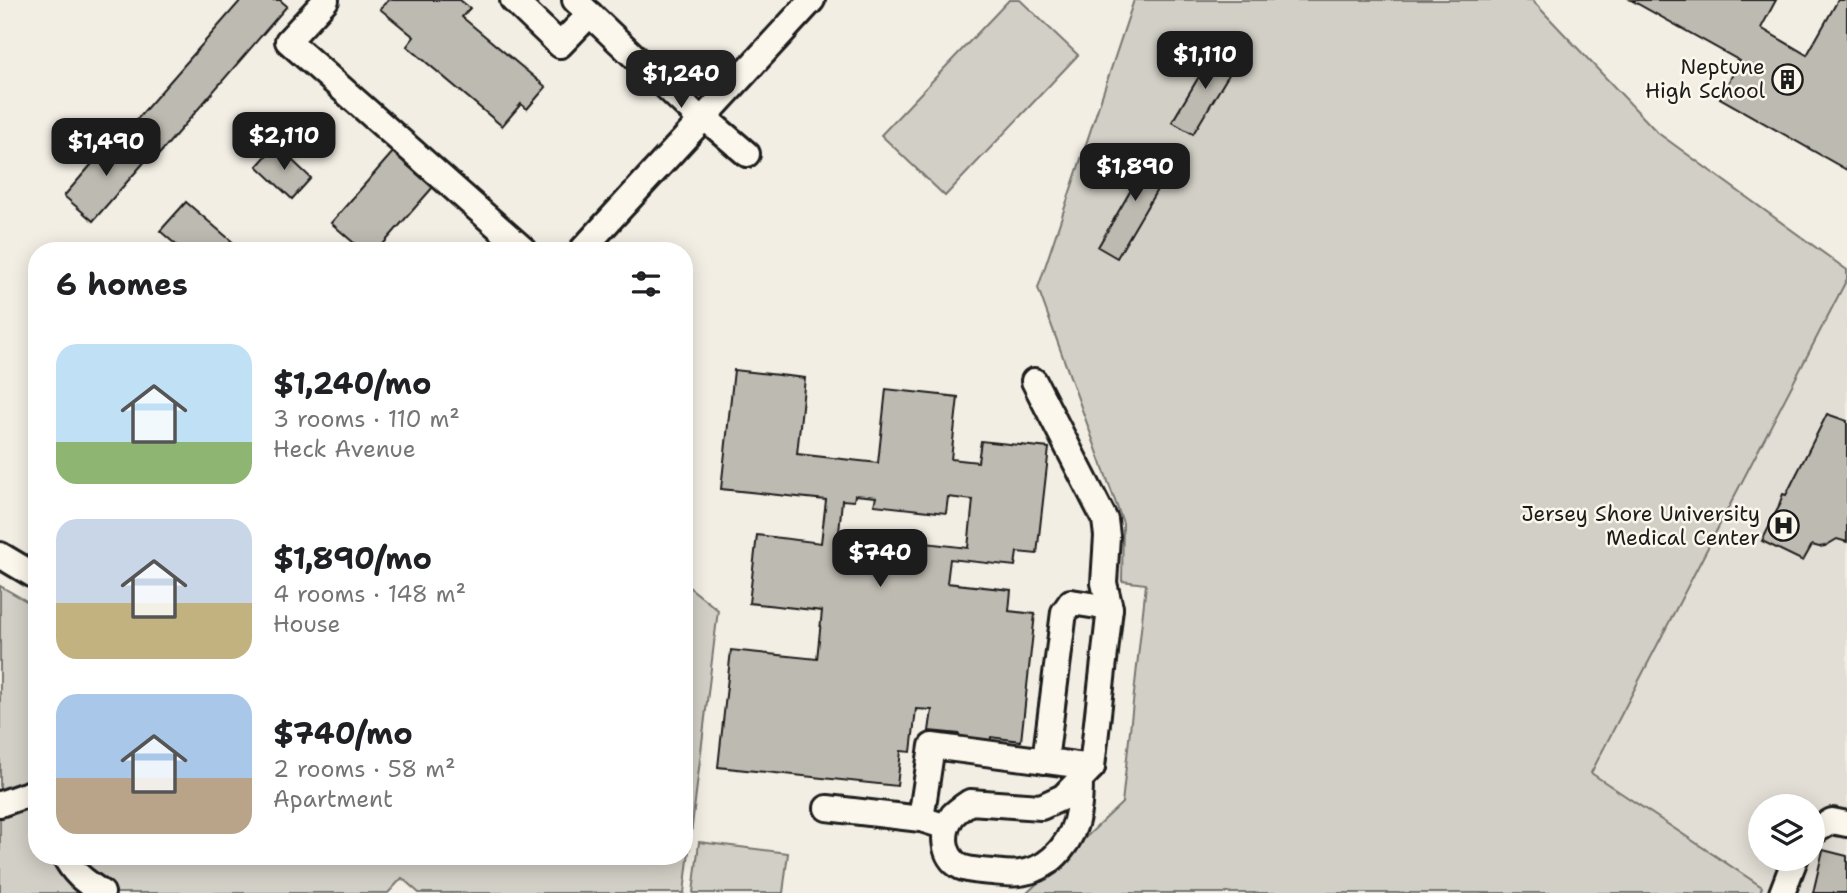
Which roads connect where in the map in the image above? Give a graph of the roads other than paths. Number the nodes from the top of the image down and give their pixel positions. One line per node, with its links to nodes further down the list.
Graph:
1 (326, 0): 7 (street)
2 (513, 0): 4 (street)
3 (812, 0): 5 (street)
4 (582, 7): 5 (street)
5 (703, 120): 6 (street); 8 (street)
6 (747, 154)
7 (515, 242)
8 (589, 242)
9 (1034, 381): 12 (street)
10 (0, 555): 11 (street)
11 (28, 572)
12 (1110, 608): 13 (street); 14 (street)
13 (1045, 761): 14 (street); 18 (street)
14 (1086, 773): 21 (street); 21 (street)
15 (28, 794): 16 (street)
16 (0, 804)
17 (827, 808): 18 (street)
18 (921, 819): 21 (street)
19 (1847, 824): 20 (street)
20 (1825, 825)
21 (947, 827)
22 (70, 865): 24 (street)
23 (1790, 871): 25 (street)
24 (102, 893)
25 (1782, 893)

